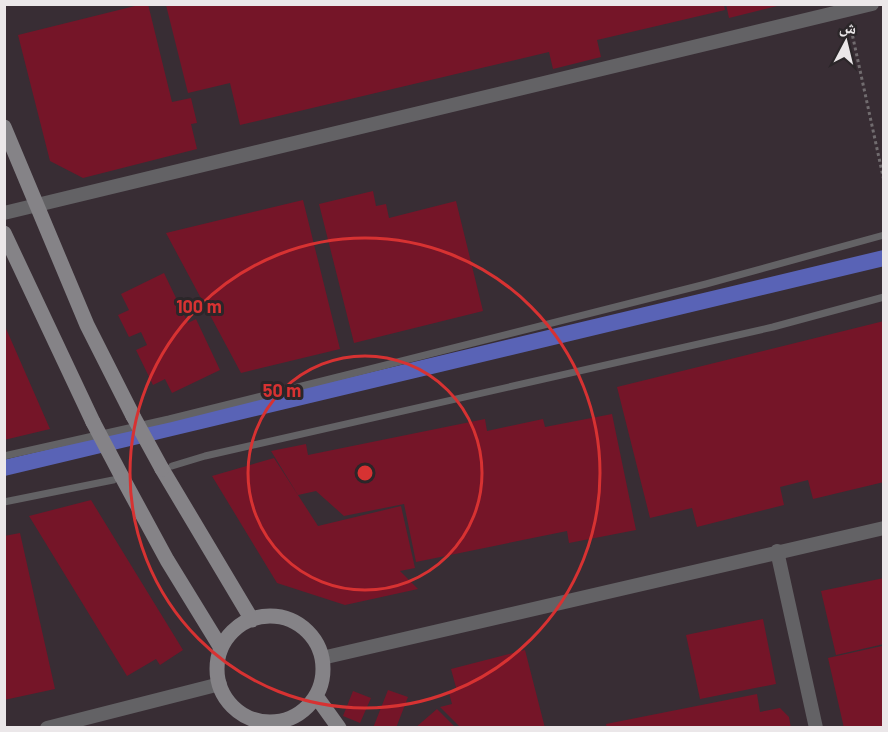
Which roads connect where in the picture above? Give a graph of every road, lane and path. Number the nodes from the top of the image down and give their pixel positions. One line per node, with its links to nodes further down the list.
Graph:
1 (873, 4): 2 (street)
2 (847, 7): 4 (path); 5 (street)
3 (4, 127): 5 (street)
4 (884, 181)
5 (36, 205): 6 (street); 11 (street, bridge)
6 (4, 213)
7 (4, 233): 12 (street, bridge)
8 (884, 235): 10 (lane)
9 (884, 297): 11 (lane)
10 (4, 456)
11 (167, 467): 16 (street)
12 (117, 479): 13 (lane); 17 (street)
13 (4, 502)
14 (884, 528): 15 (street)
15 (777, 551): 18 (street); 24 (street)
16 (252, 620): 17 (street); 18 (street)
17 (221, 648): 19 (street)
18 (322, 658): 20 (street)
19 (220, 684): 21 (street); 22 (street)
20 (316, 696): 21 (street); 23 (street)
21 (282, 724)
22 (47, 728)
23 (339, 728)
24 (816, 728)

